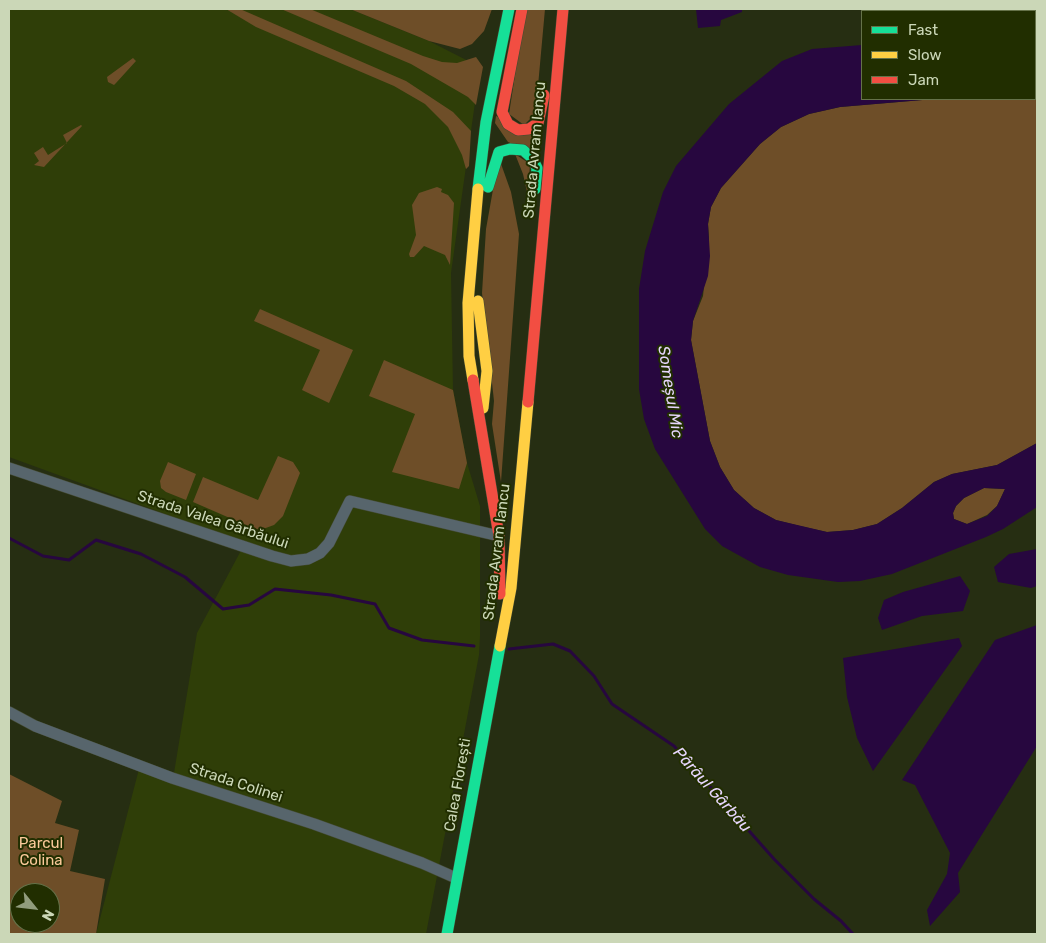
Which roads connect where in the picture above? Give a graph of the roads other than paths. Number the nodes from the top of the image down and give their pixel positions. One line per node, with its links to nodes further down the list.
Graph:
1 (509, 9): 6 (main road, Strada Avram Iancu)
2 (522, 9): 3 (main road)
3 (551, 9)
4 (563, 9): 5 (main road, Strada Avram Iancu)
5 (542, 250): 6 (main road); 9 (main road, Strada Avram Iancu)
6 (480, 427): 8 (main road, Strada Avram Iancu)
7 (9, 468): 8 (street, Strada Valea Gârbăului)
8 (499, 536): 9 (main road, Strada Avram Iancu)
9 (499, 643): 11 (main road, Calea Florești)
10 (9, 712): 11 (street, Strada Colinei)
11 (456, 878): 12 (main road, Calea Florești)
12 (447, 934)

